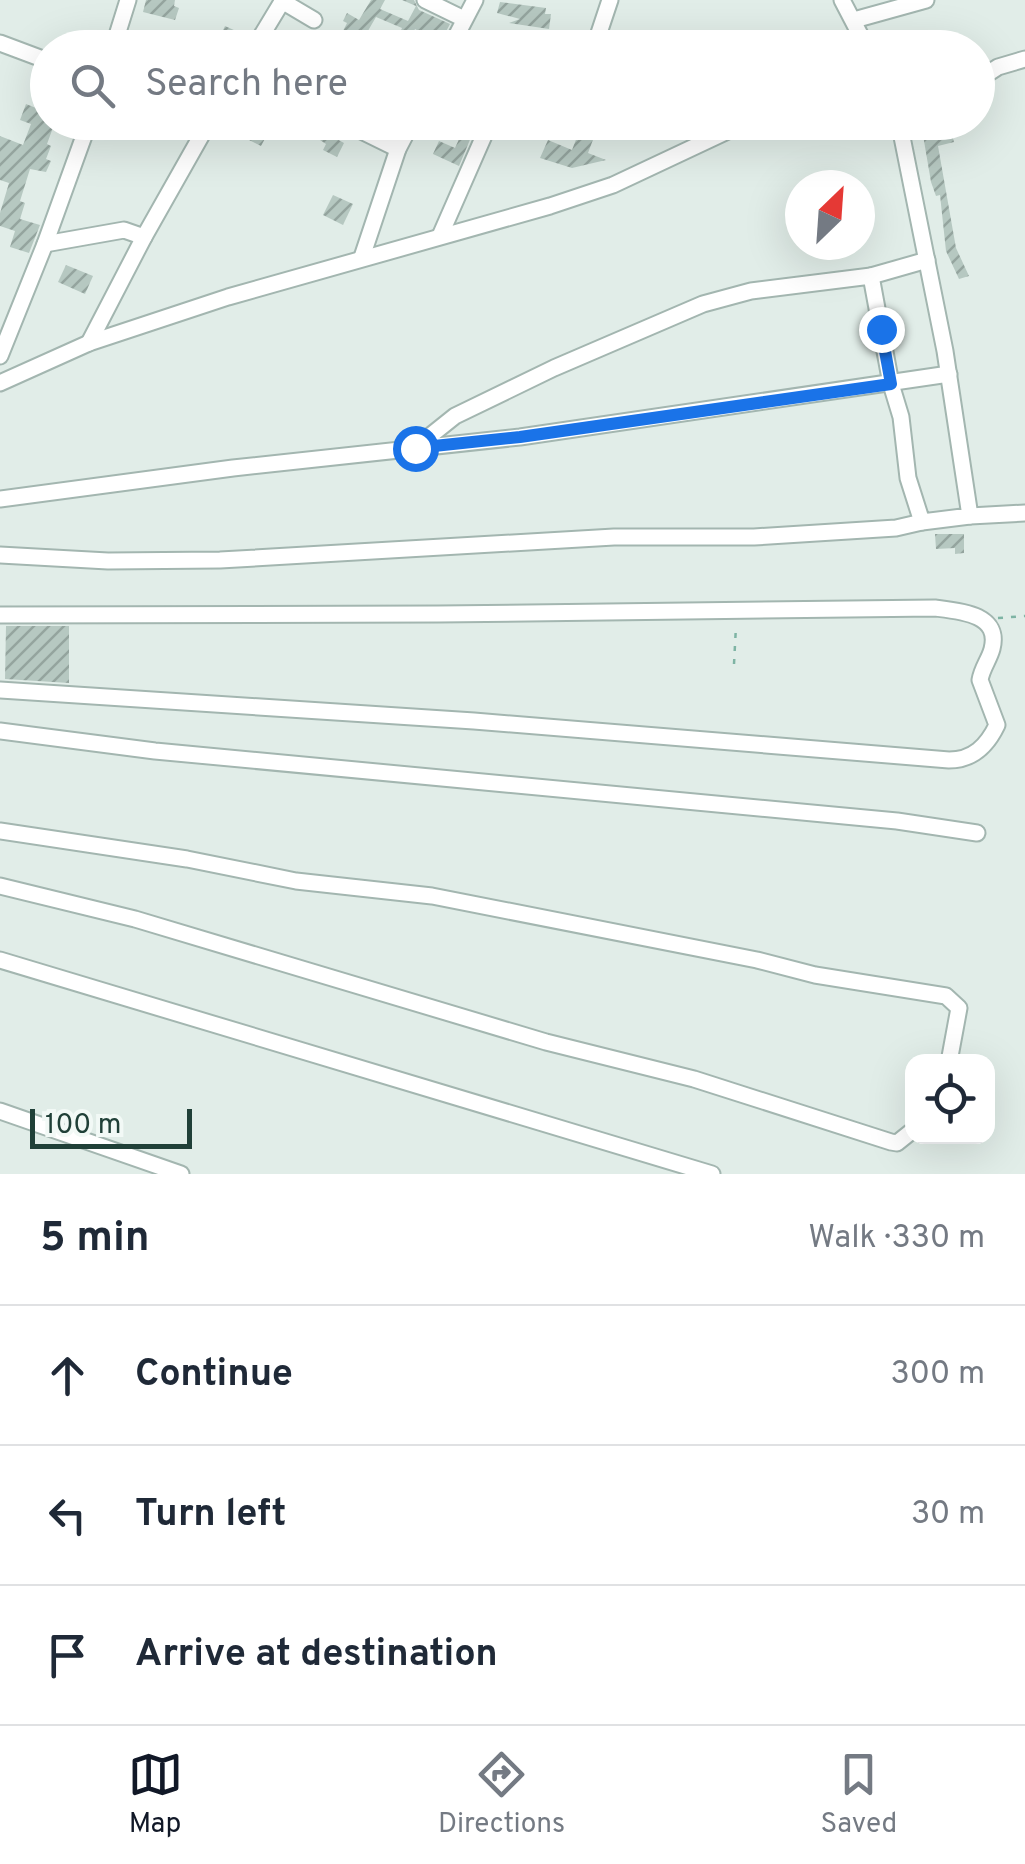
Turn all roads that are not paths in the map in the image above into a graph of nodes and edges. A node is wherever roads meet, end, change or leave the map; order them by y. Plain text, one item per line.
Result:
1 (128, 0) edge
2 (426, 0) edge
3 (476, 0) edge
4 (610, 0) edge
5 (842, 0) edge
6 (926, 0) edge
7 (282, 1) edge
8 (464, 19) junction
9 (314, 20) dead end
10 (854, 20) junction
11 (119, 30) edge
12 (265, 30) edge
13 (459, 30) edge
14 (600, 30) edge
15 (859, 30) edge
16 (0, 43) edge
17 (30, 54) edge
18 (1025, 59) edge
19 (995, 69) edge
20 (83, 140) edge
21 (198, 140) edge
22 (380, 140) edge
23 (403, 140) edge
24 (482, 140) edge
25 (692, 140) edge
26 (903, 140) edge
27 (398, 149) junction
28 (144, 236) junction
29 (440, 236) junction
30 (46, 244) junction
31 (362, 257) junction
32 (927, 260) junction
33 (871, 276) junction
34 (8, 316) edge
35 (89, 342) junction
36 (0, 356) edge
37 (949, 374) junction
38 (0, 383) edge
39 (891, 384) junction
40 (415, 448) junction
41 (0, 498) edge
42 (1025, 513) edge
43 (970, 516) junction
44 (922, 522) junction
45 (0, 555) edge
46 (0, 615) edge
47 (0, 690) edge
48 (0, 731) edge
49 (0, 830) edge
50 (977, 833) dead end
51 (0, 886) edge
52 (0, 960) edge
53 (950, 1054) edge
54 (0, 1110) edge
55 (905, 1137) edge
56 (182, 1174) edge
57 (712, 1174) edge

1 - 11 street
2 - 8 street
3 - 8 street
4 - 14 street
5 - 10 street
6 - 10 street
7 - 9 street
7 - 12 street
8 - 13 street
10 - 15 street
16 - 17 street
18 - 19 street
20 - 30 street
21 - 28 street
22 - 27 street
23 - 27 street
24 - 29 street
25 - 29 street
26 - 32 street
27 - 31 street
28 - 30 street
28 - 35 street
29 - 31 street
30 - 34 street
31 - 35 street
32 - 33 street
32 - 37 street
33 - 39 street
33 - 40 street
34 - 36 street
35 - 38 street
37 - 39 street
37 - 43 street
39 - 40 street
39 - 44 street
40 - 41 street
42 - 43 street
43 - 44 street
44 - 45 street
46 - 47 street
48 - 50 street
49 - 53 street
51 - 55 street
52 - 57 street
54 - 56 street

